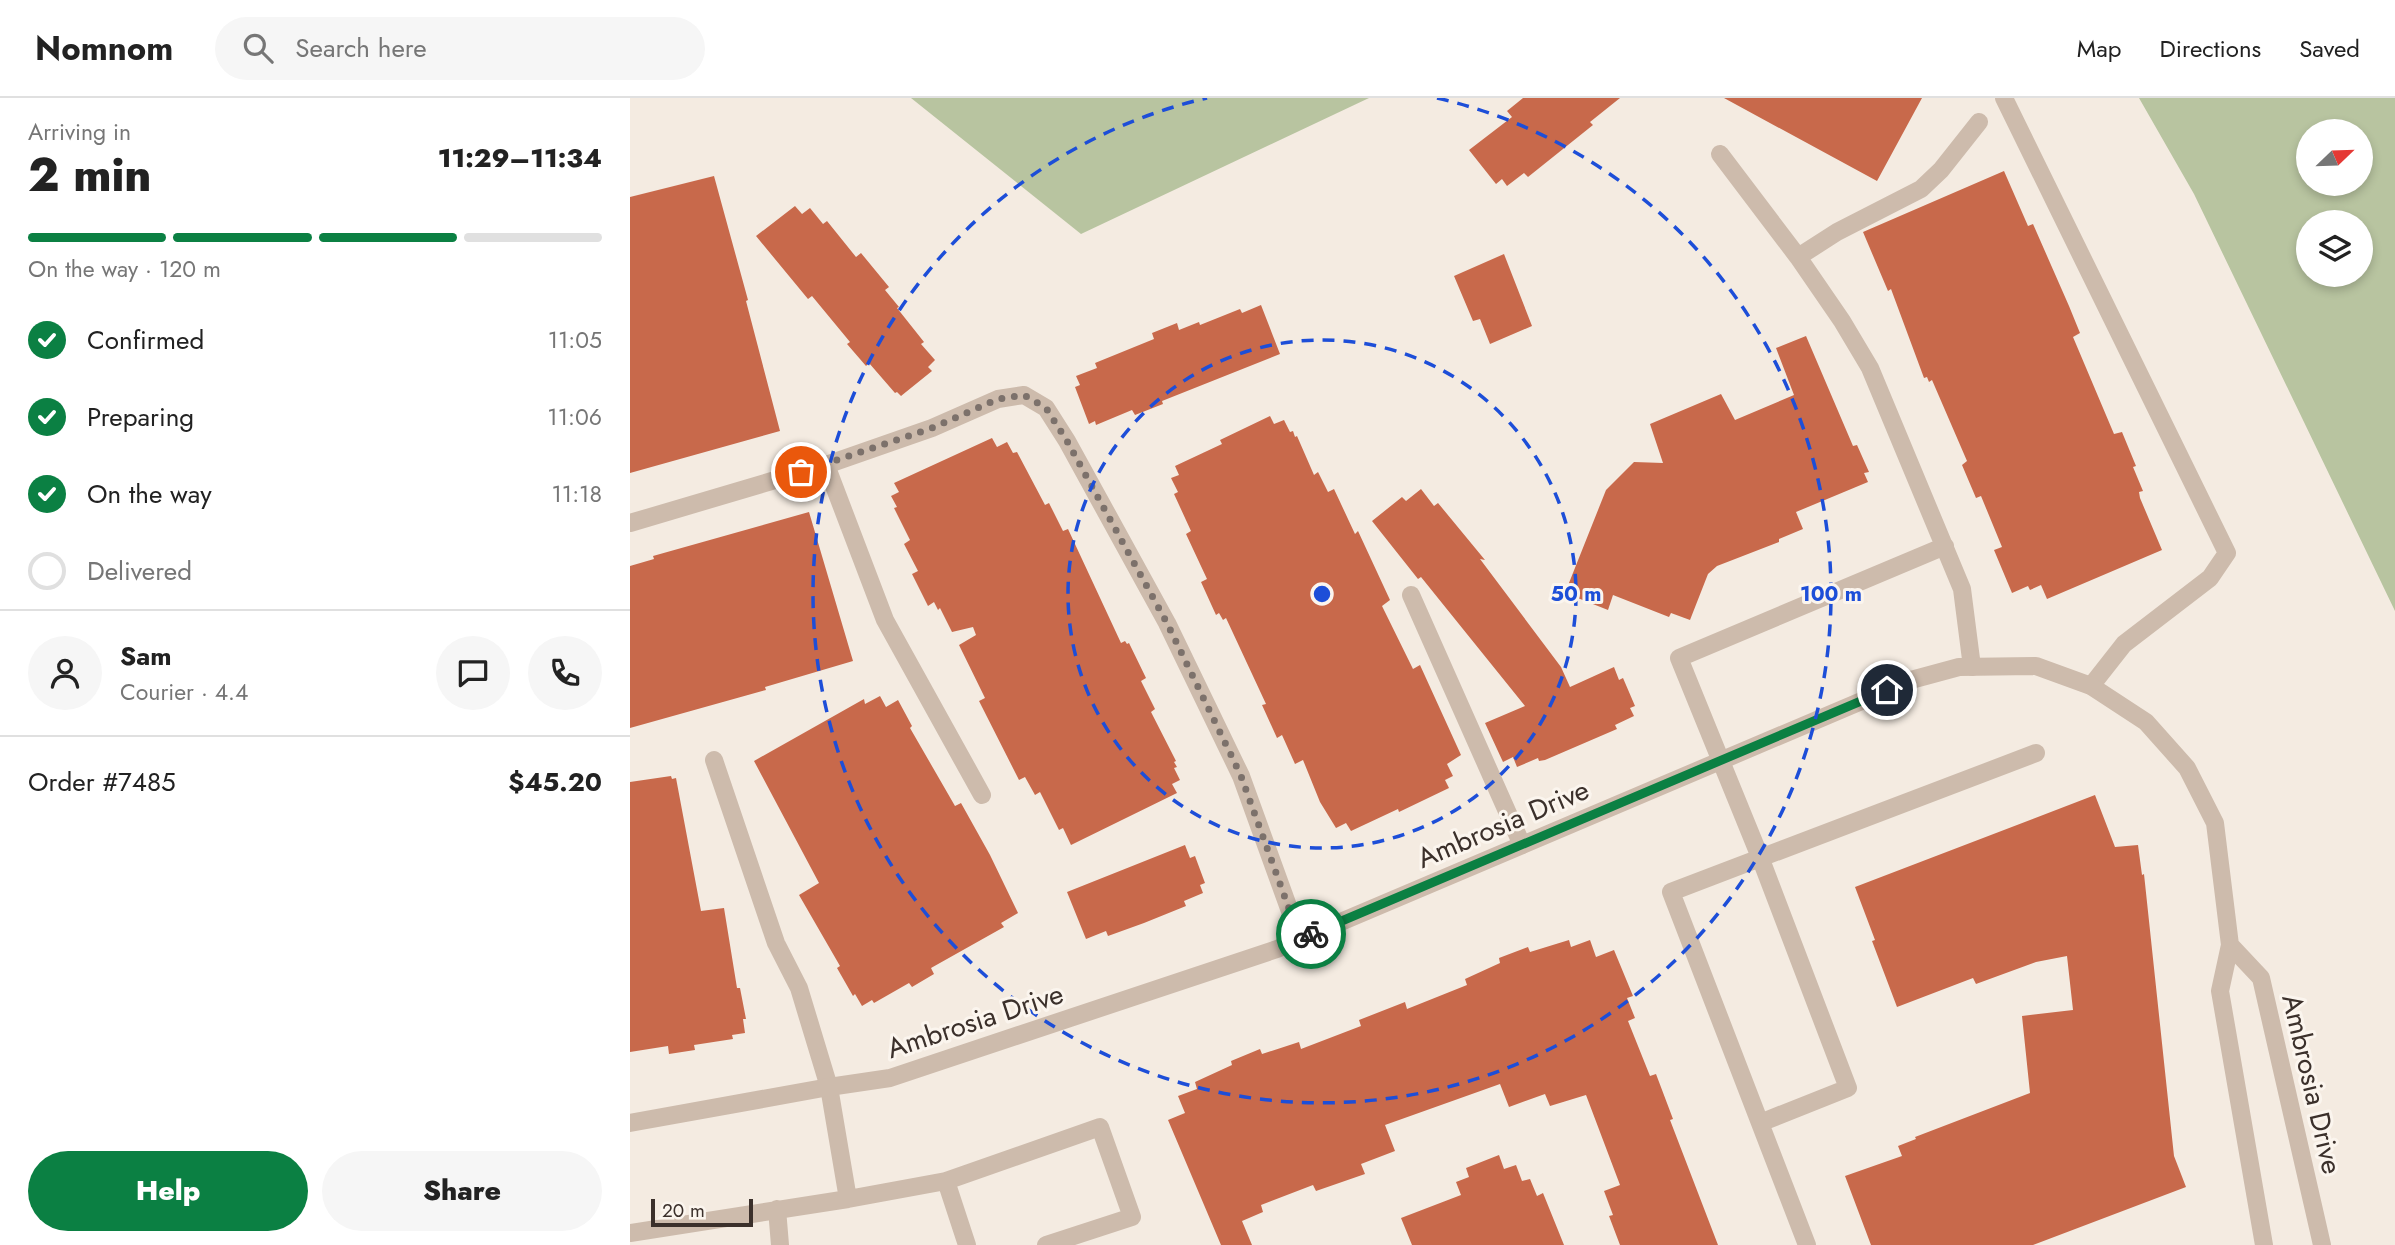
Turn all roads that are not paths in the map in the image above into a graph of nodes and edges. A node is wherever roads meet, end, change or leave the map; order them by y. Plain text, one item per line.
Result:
1 (2004, 98) edge
2 (1979, 122) dead end
3 (1720, 154) dead end
4 (1798, 257) junction
5 (826, 465) junction
6 (630, 523) edge
7 (1945, 546) junction
8 (1411, 595) dead end
9 (1972, 667) junction
10 (2091, 686) junction
11 (2036, 753) dead end
12 (714, 760) dead end
13 (1721, 760) junction
14 (982, 796) dead end
15 (1522, 845) junction
16 (1760, 857) junction
17 (1300, 939) junction
18 (2231, 945) junction
19 (829, 1087) junction
20 (630, 1123) edge
21 (1760, 1123) junction
22 (946, 1181) junction
23 (848, 1199) junction
24 (777, 1209) junction
25 (630, 1233) edge
26 (780, 1245) edge
27 (967, 1245) edge
28 (1046, 1245) edge
29 (1807, 1245) edge
30 (2264, 1245) edge
31 (2322, 1245) edge

1 - 10 street
2 - 4 street
3 - 4 street
4 - 7 street
5 - 6 street
5 - 14 street
5 - 17 street
7 - 9 street
7 - 13 street
8 - 15 street
9 - 10 street, Ambrosia Drive
9 - 13 street, Ambrosia Drive
10 - 18 street, Ambrosia Drive
11 - 16 street
12 - 19 street
13 - 15 street, Ambrosia Drive
13 - 16 street
15 - 17 street, Ambrosia Drive
16 - 21 street
16 - 21 street
17 - 19 street, Ambrosia Drive
18 - 30 street, Ambrosia Drive
18 - 31 street, Ambrosia Drive
19 - 20 street, Ambrosia Drive
19 - 23 street
21 - 29 street
22 - 23 street
22 - 27 street
22 - 28 street
23 - 24 street
24 - 25 street
24 - 26 street

